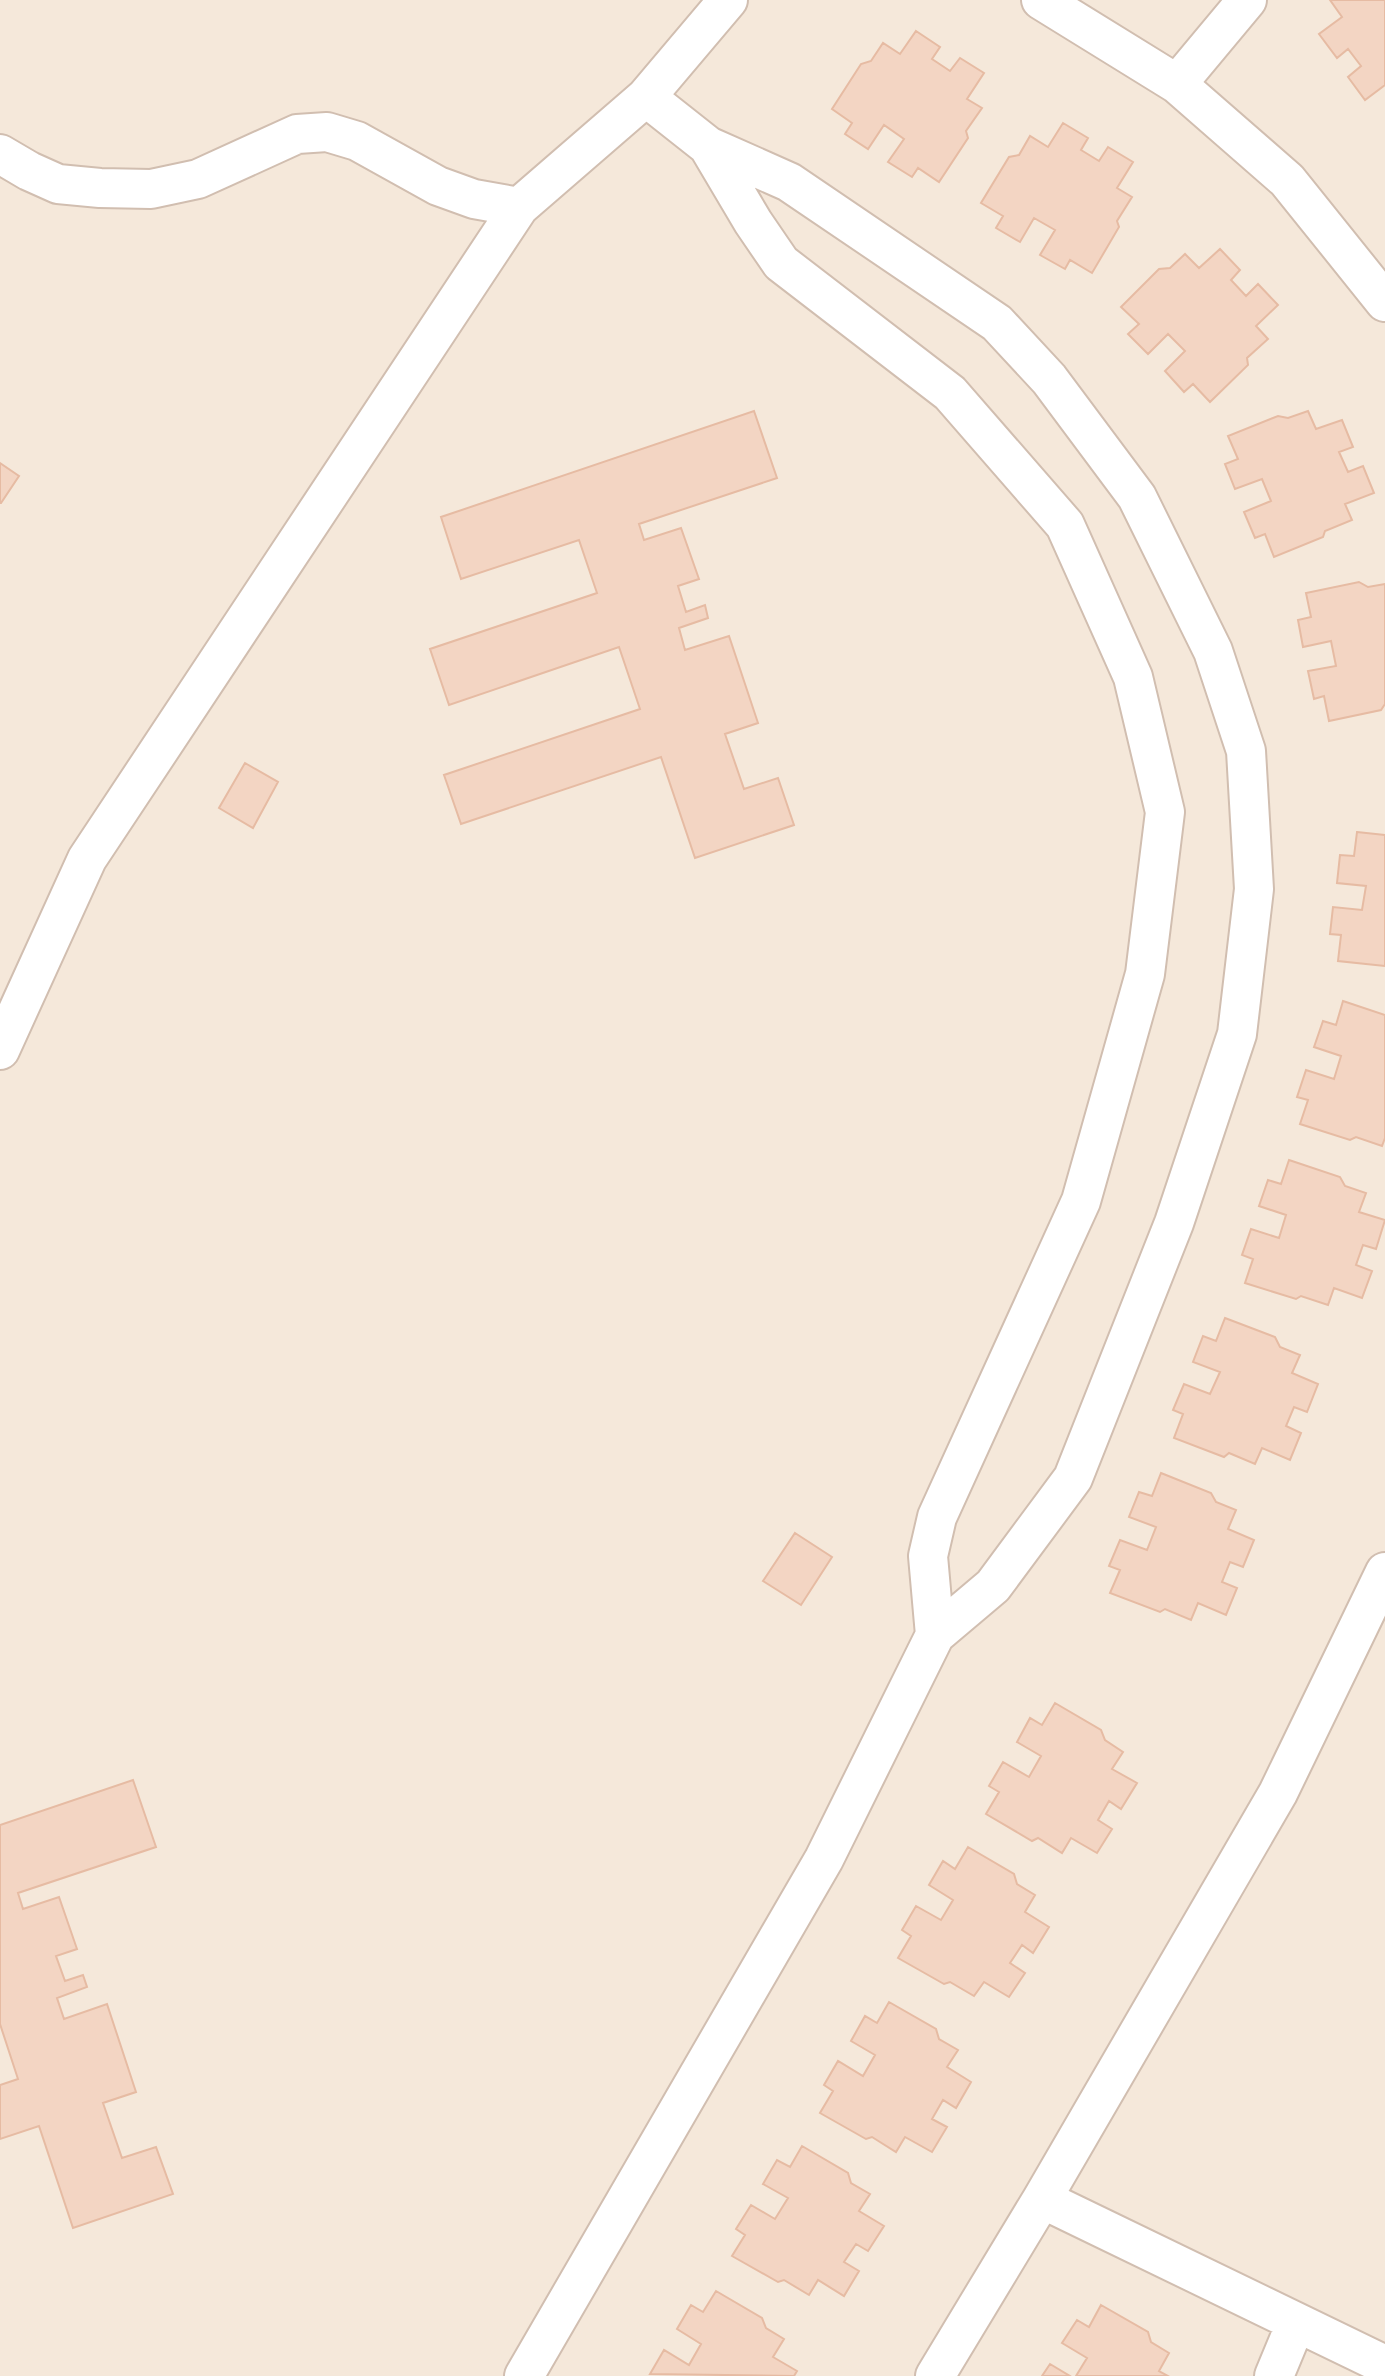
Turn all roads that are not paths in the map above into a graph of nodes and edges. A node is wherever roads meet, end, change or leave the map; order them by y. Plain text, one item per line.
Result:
1 (728, 0) edge
2 (1041, 0) edge
3 (1247, 0) edge
4 (1177, 84) junction
5 (646, 97) junction
6 (708, 146) junction
7 (0, 155) edge
8 (519, 206) junction
9 (1385, 302) edge
10 (0, 1050) edge
11 (1385, 1572) edge
12 (935, 1635) junction
13 (1042, 2199) junction
14 (1296, 2323) junction
15 (1385, 2365) edge
16 (524, 2376) edge
17 (934, 2376) edge
18 (1274, 2376) edge

1 - 5 street
2 - 4 street
3 - 4 street
4 - 9 street
5 - 6 street
5 - 8 street
6 - 12 street
6 - 12 street
7 - 8 street
8 - 10 street
11 - 13 street
12 - 16 street
13 - 14 street
13 - 17 street
14 - 15 street
14 - 18 street

